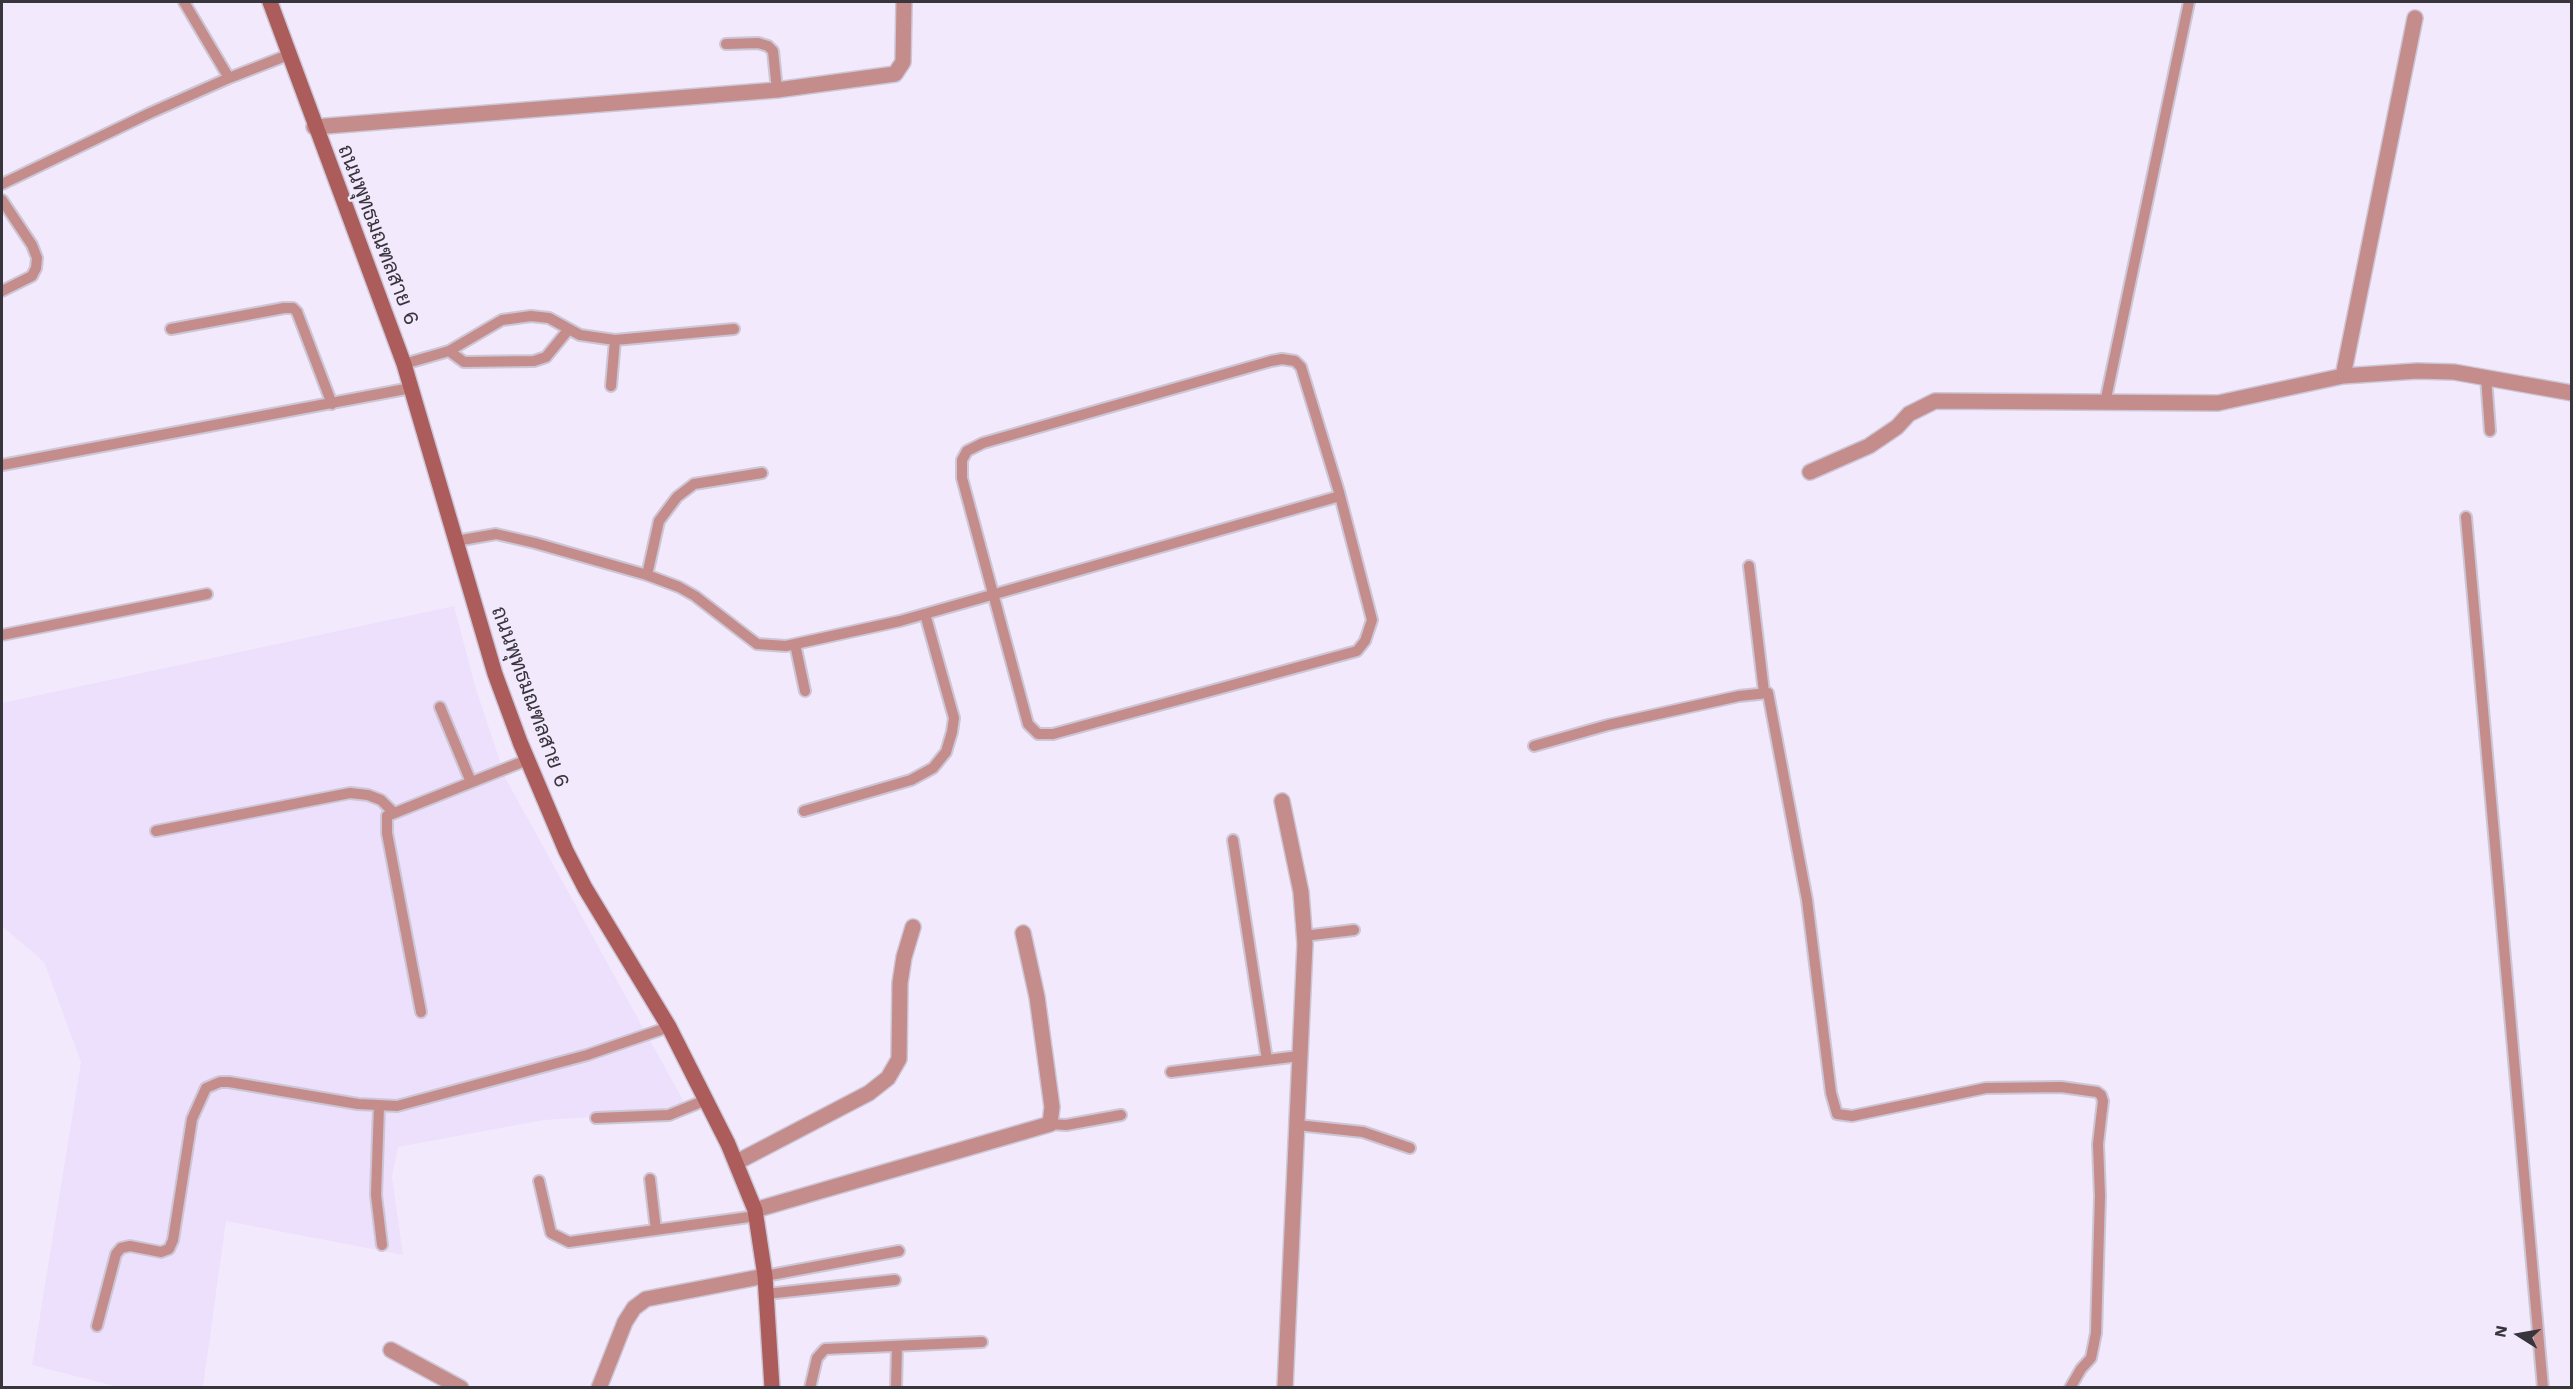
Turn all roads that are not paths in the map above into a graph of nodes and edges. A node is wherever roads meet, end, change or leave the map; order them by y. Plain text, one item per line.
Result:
1 (184, 2) edge
2 (270, 2) edge
3 (904, 2) edge
4 (2189, 2) edge
5 (2415, 18) dead end
6 (726, 44) dead end
7 (288, 55) junction
8 (229, 78) junction
9 (777, 90) junction
10 (314, 127) junction
11 (2, 184) edge
12 (2, 200) edge
13 (2, 291) edge
14 (171, 329) dead end
15 (569, 329) junction
16 (734, 330) dead end
17 (615, 340) junction
18 (449, 351) junction
19 (404, 364) junction
20 (2343, 376) junction
21 (2487, 385) junction
22 (611, 386) dead end
23 (411, 388) junction
24 (2571, 393) edge
25 (2105, 403) junction
26 (332, 404) junction
27 (2490, 431) dead end
28 (2, 465) edge
29 (1810, 472) dead end
30 (762, 473) dead end
31 (1340, 496) junction
32 (2466, 518) dead end
33 (456, 541) junction
34 (1749, 566) dead end
35 (647, 575) junction
36 (207, 594) dead end
37 (994, 594) junction
38 (925, 614) junction
39 (2, 635) edge
40 (795, 644) junction
41 (805, 691) dead end
42 (1764, 692) junction
43 (441, 707) dead end
44 (1534, 746) dead end
45 (527, 760) junction
46 (471, 782) junction
47 (1282, 801) dead end
48 (804, 811) dead end
49 (393, 812) junction
50 (156, 831) dead end
51 (1233, 840) dead end
52 (912, 927) dead end
53 (1354, 930) dead end
54 (1023, 933) dead end
55 (1304, 936) junction
56 (421, 1012) dead end
57 (669, 1027) junction
58 (1299, 1056) junction
59 (1267, 1060) junction
60 (1171, 1072) dead end
61 (707, 1102) junction
62 (379, 1106) junction
63 (1121, 1115) dead end
64 (596, 1118) dead end
65 (1050, 1124) junction
66 (1298, 1125) junction
67 (1410, 1148) dead end
68 (737, 1162) junction
69 (650, 1179) dead end
70 (539, 1181) dead end
71 (755, 1213) junction
72 (656, 1230) junction
73 (382, 1245) dead end
74 (899, 1251) dead end
75 (765, 1276) junction
76 (896, 1280) dead end
77 (766, 1294) junction
78 (97, 1326) dead end
79 (982, 1342) dead end
80 (897, 1346) junction
81 (392, 1350) dead end
82 (461, 1388) edge
83 (599, 1388) edge
84 (772, 1388) edge
85 (810, 1388) edge
86 (896, 1388) edge
87 (1285, 1388) edge
88 (2070, 1388) edge
89 (2543, 1388) edge

1 - 8 lane
2 - 7 main road, ถนนพุทธมณฑลสาย 6
3 - 9 street
4 - 25 lane
5 - 20 street
6 - 9 lane
7 - 8 lane
7 - 10 main road, ถนนพุทธมณฑลสาย 6
8 - 11 lane
9 - 10 street
10 - 19 main road, ถนนพุทธมณฑลสาย 6
12 - 13 lane
14 - 26 lane
15 - 17 lane
15 - 18 lane
15 - 18 lane
16 - 17 lane
17 - 22 lane
18 - 19 lane
19 - 23 main road, ถนนพุทธมณฑลสาย 6
20 - 21 street
20 - 25 street
21 - 24 street
21 - 27 lane
23 - 26 lane
23 - 33 main road, ถนนพุทธมณฑลสาย 6
25 - 29 street
26 - 28 lane
30 - 35 lane
31 - 37 lane
31 - 37 lane
31 - 37 lane
32 - 89 lane
33 - 35 lane
33 - 45 main road, ถนนพุทธมณฑลสาย 6
34 - 42 lane
35 - 40 lane
36 - 39 lane
37 - 38 lane
38 - 40 lane
38 - 48 lane
40 - 41 lane
42 - 44 lane
42 - 88 lane
43 - 46 lane
45 - 46 lane
45 - 57 main road, ถนนพุทธมณฑลสาย 6
46 - 49 lane
47 - 55 street
49 - 50 lane
49 - 56 lane
51 - 59 lane
52 - 68 street
53 - 55 lane
54 - 65 street
55 - 58 street
57 - 61 main road, ถนนพุทธมณฑลสาย 6
57 - 62 lane
58 - 59 lane
58 - 66 street
59 - 60 lane
61 - 64 lane
61 - 68 main road, ถนนพุทธมณฑลสาย 6
62 - 73 lane
62 - 78 lane
63 - 65 lane
65 - 71 street
66 - 67 lane
66 - 87 street
68 - 71 main road, ถนนพุทธมณฑลสาย 6
69 - 72 lane
70 - 72 lane
71 - 72 lane
71 - 75 main road, ถนนพุทธมณฑลสาย 6
74 - 75 lane
75 - 77 main road, ถนนพุทธมณฑลสาย 6
75 - 83 street
76 - 77 lane
77 - 84 main road, ถนนพุทธมณฑลสาย 6
79 - 80 lane
80 - 85 lane
80 - 86 lane
81 - 82 street

